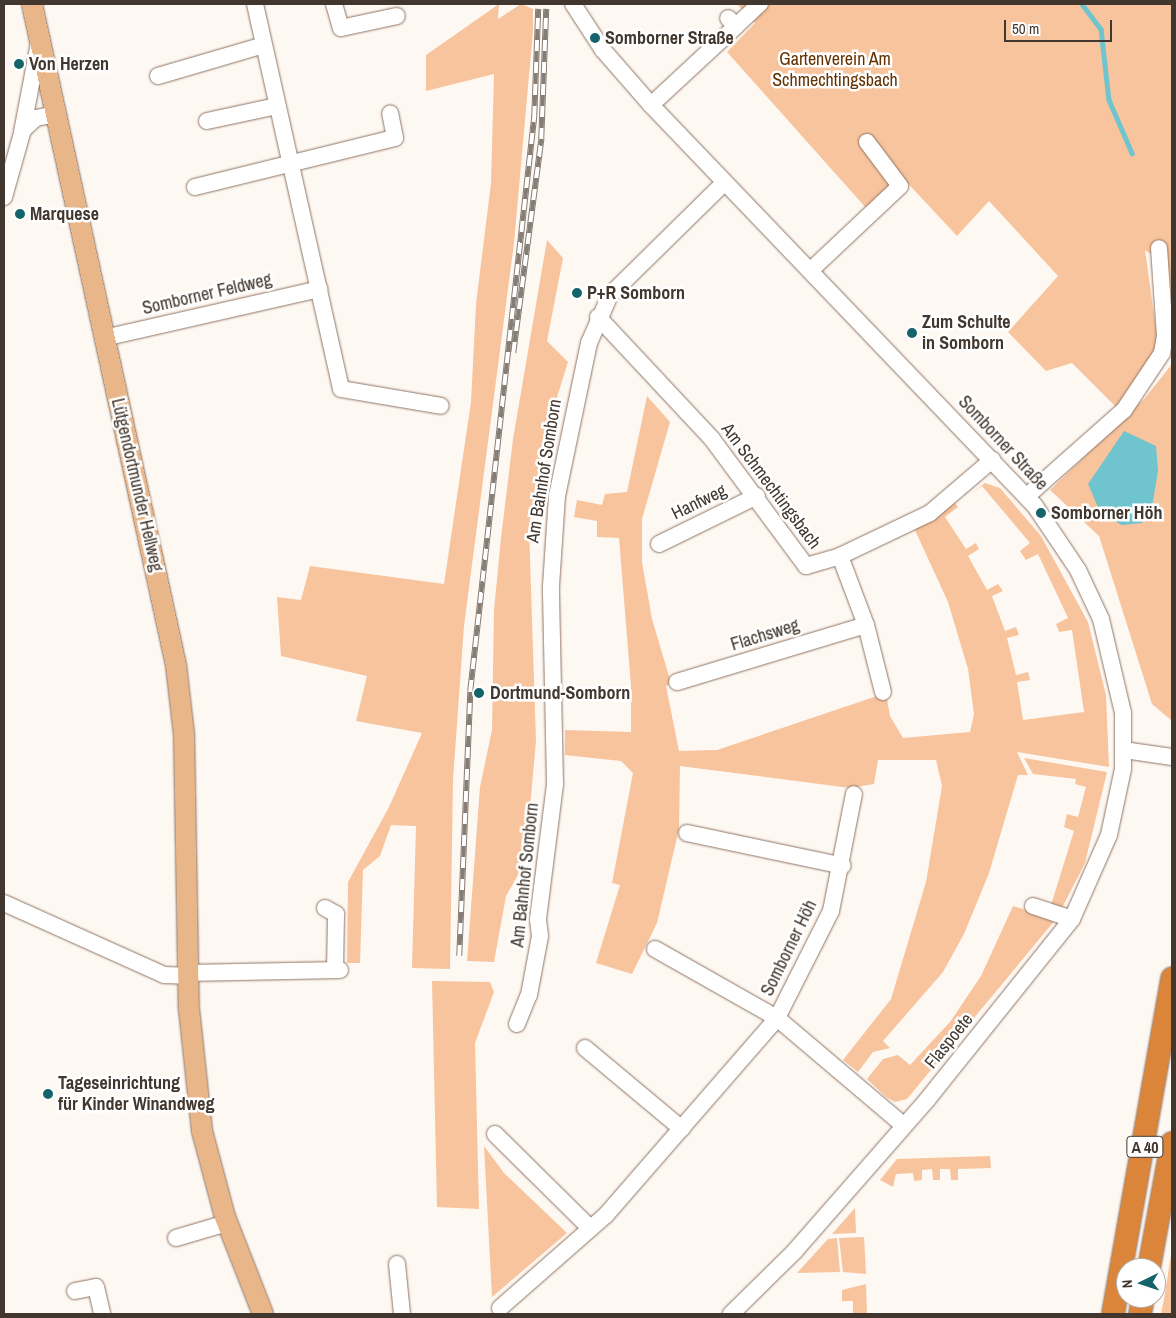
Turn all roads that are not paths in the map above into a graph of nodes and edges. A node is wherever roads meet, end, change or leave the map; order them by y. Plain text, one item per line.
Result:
1 (32, 4) edge
2 (255, 4) edge
3 (334, 4) edge
4 (573, 4) edge
5 (760, 4) edge
6 (397, 16) dead end
7 (40, 40) junction
8 (264, 45) junction
9 (158, 76) dead end
10 (651, 105) junction
11 (277, 106) junction
12 (390, 113) dead end
13 (56, 114) junction
14 (208, 121) dead end
15 (21, 136) junction
16 (866, 142) dead end
17 (291, 165) junction
18 (724, 183) junction
19 (195, 187) dead end
20 (4, 197) edge
21 (1159, 248) dead end
22 (811, 270) junction
23 (319, 289) junction
24 (598, 317) junction
25 (104, 338) junction
26 (441, 406) dead end
27 (992, 460) junction
28 (757, 496) junction
29 (1027, 496) junction
30 (659, 544) dead end
31 (840, 556) junction
32 (866, 625) junction
33 (676, 682) dead end
34 (883, 692) dead end
35 (1124, 750) junction
36 (1172, 757) edge
37 (854, 794) dead end
38 (687, 833) dead end
39 (843, 866) junction
40 (4, 903) edge
41 (1033, 906) dead end
42 (325, 908) dead end
43 (1072, 919) junction
44 (656, 949) dead end
45 (187, 974) junction
46 (1172, 978) edge
47 (778, 1018) junction
48 (517, 1024) dead end
49 (586, 1048) dead end
50 (903, 1125) junction
51 (682, 1129) junction
52 (495, 1134) dead end
53 (1172, 1143) edge
54 (227, 1223) junction
55 (590, 1228) junction
56 (176, 1238) dead end
57 (1151, 1258) edge
58 (397, 1264) dead end
59 (75, 1291) dead end
60 (500, 1308) dead end
61 (102, 1314) edge
62 (263, 1314) edge
63 (402, 1314) edge
64 (731, 1314) edge
65 (1113, 1314) edge

1 - 7 main road, Lütgendortmunder Hellweg
2 - 8 street
3 - 6 street
4 - 10 street, Somborner Straße
5 - 10 street
7 - 13 main road, Lütgendortmunder Hellweg
7 - 15 street
8 - 9 street
8 - 11 street
10 - 18 street, Somborner Straße
11 - 14 street
11 - 17 street
12 - 17 street
13 - 15 street
13 - 25 main road, Lütgendortmunder Hellweg
15 - 20 street
16 - 22 street
17 - 19 street
17 - 23 street
18 - 22 street, Somborner Straße
18 - 24 street, Am Bahnhof Somborn
21 - 29 street
22 - 27 street, Somborner Straße
23 - 25 street, Somborner Feldweg
23 - 26 street
24 - 28 street, Am Schmechtingsbach
24 - 48 street, Am Bahnhof Somborn
25 - 45 main road, Lütgendortmunder Hellweg
27 - 29 street, Somborner Straße
27 - 31 street, Am Schmechtingsbach
28 - 30 street, Hanfweg
28 - 31 street, Am Schmechtingsbach
29 - 35 street, Somborner Straße
31 - 32 street
32 - 33 street, Flachsweg
32 - 34 street
35 - 36 street
35 - 43 street, Flaspoete
37 - 39 street, Somborner Höh
38 - 39 street
39 - 47 street, Somborner Höh
40 - 45 street
41 - 43 street
42 - 45 street
43 - 50 street, Flaspoete
44 - 47 street, Somborner Höh
45 - 54 main road, Lütgendortmunder Hellweg
46 - 65 highway, A 40
47 - 50 street, Somborner Höh
47 - 51 street, Somborner Höh
49 - 51 street
50 - 64 street, Flaspoete
51 - 55 street, Somborner Höh
52 - 55 street
53 - 57 highway, A 40
54 - 56 street
54 - 62 main road, Lütgendortmunder Hellweg
55 - 60 street, Somborner Höh
58 - 63 street
59 - 61 street

